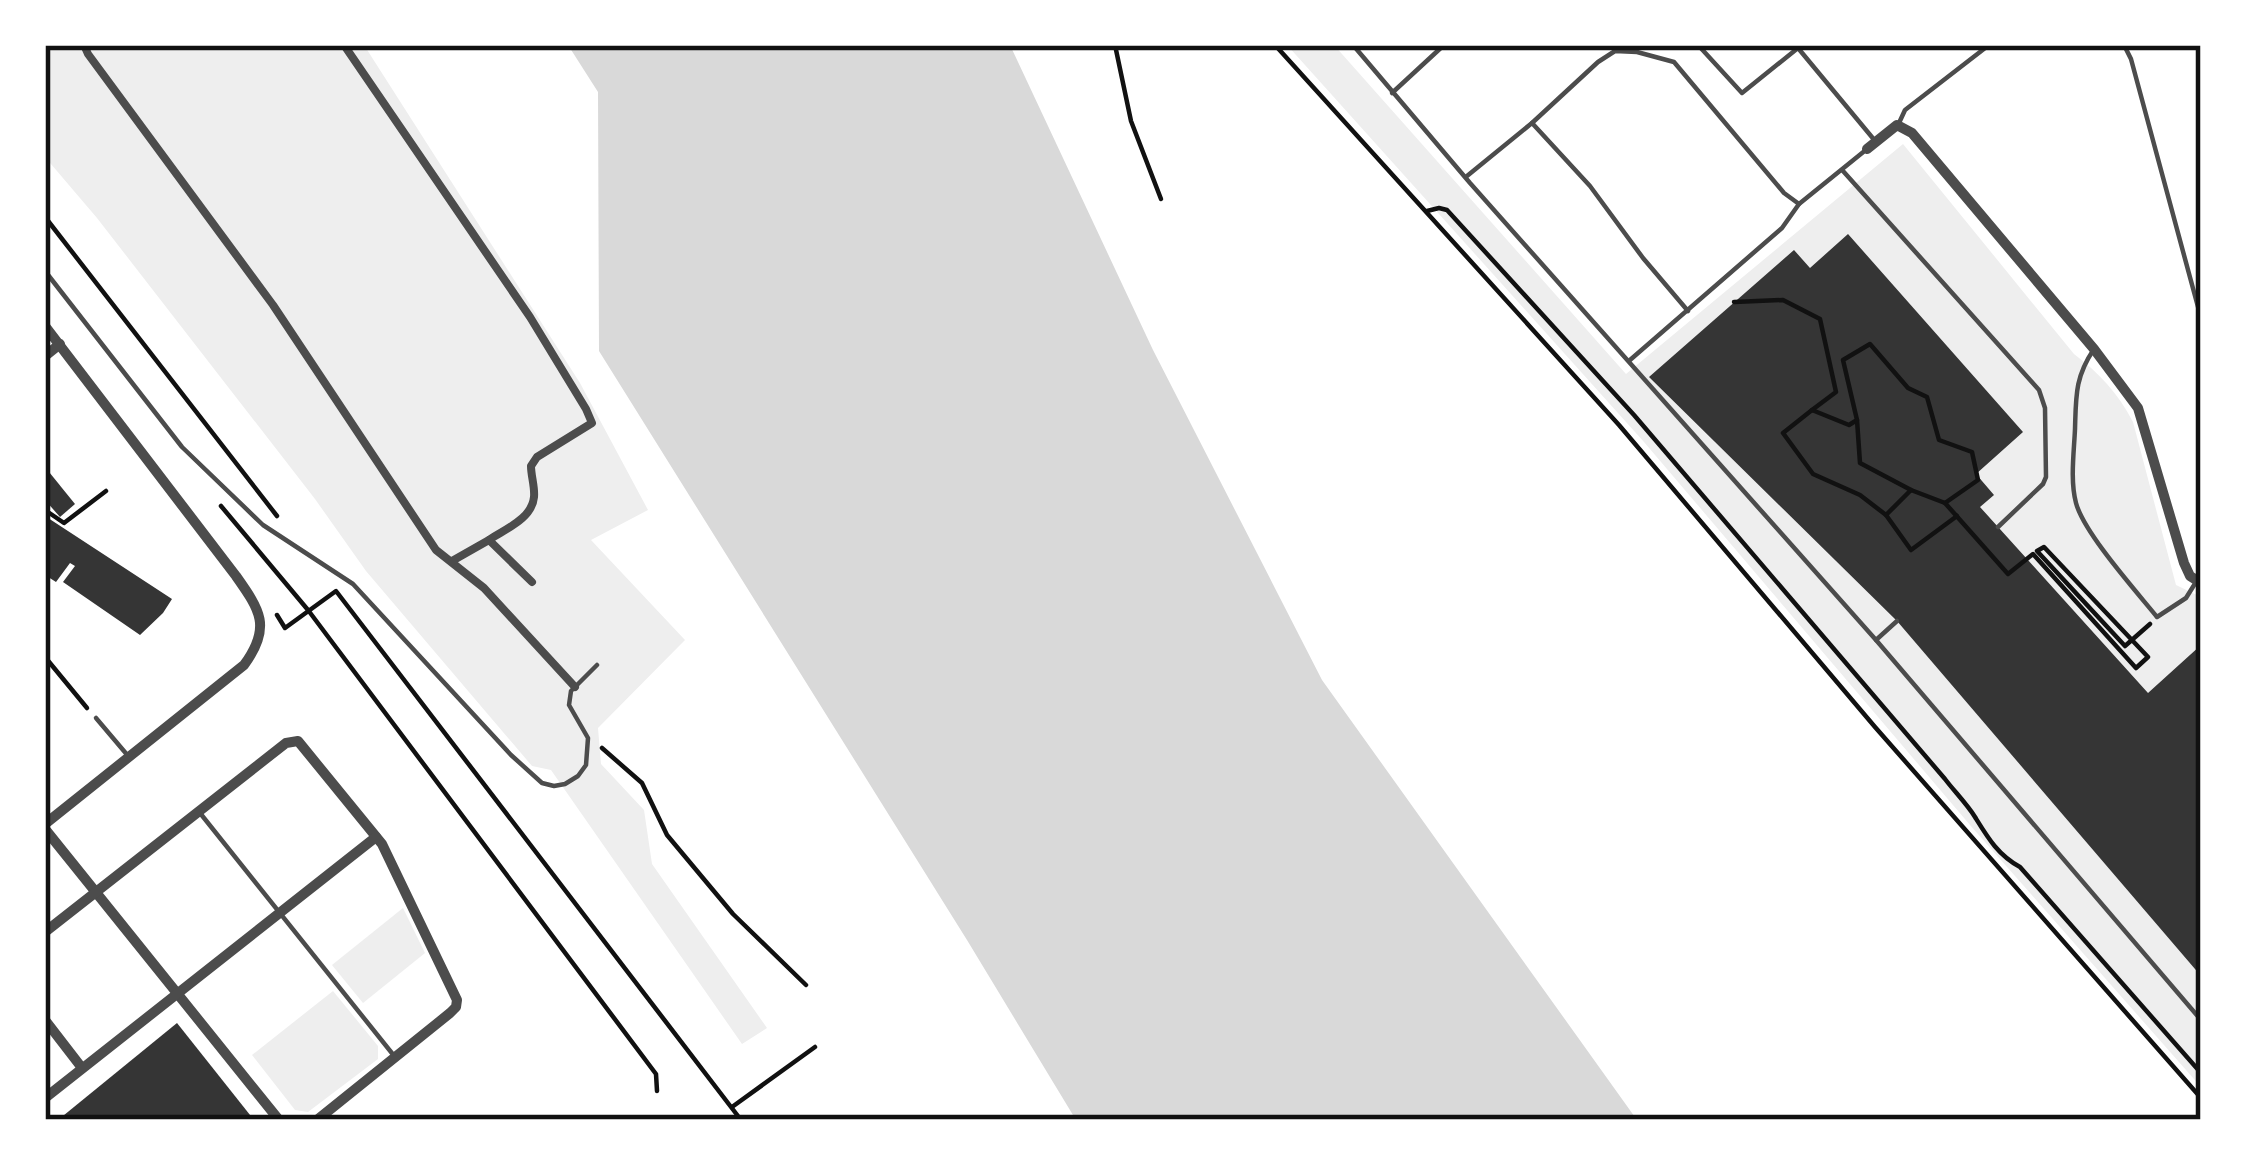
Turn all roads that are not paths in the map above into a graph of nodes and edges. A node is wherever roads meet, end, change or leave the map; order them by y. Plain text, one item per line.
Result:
1 (84, 45) edge
2 (344, 45) edge
3 (1353, 45) edge
4 (1444, 45) edge
5 (1698, 45) edge
6 (1989, 45) edge
7 (2124, 45) edge
8 (1614, 48) edge
9 (1392, 93) junction
10 (1532, 123) junction
11 (1898, 125) junction
12 (1872, 145) junction
13 (1843, 171) junction
14 (1465, 178) junction
15 (1799, 204) junction
16 (45, 271) edge
17 (1688, 311) junction
18 (2201, 318) edge
19 (45, 326) edge
20 (60, 344) junction
21 (2094, 349) junction
22 (45, 356) edge
23 (1628, 362) junction
24 (1999, 526) dead end
25 (489, 540) junction
26 (452, 561) junction
27 (532, 582) dead end
28 (2199, 583) edge
29 (1898, 621) dead end
30 (1876, 640) junction
31 (597, 665) dead end
32 (575, 686) junction
33 (96, 718) road end
34 (129, 757) junction
35 (199, 811) junction
36 (45, 826) edge
37 (376, 837) junction
38 (96, 891) junction
39 (280, 912) junction
40 (45, 932) edge
41 (176, 993) junction
42 (45, 1020) edge
43 (2201, 1020) edge
44 (395, 1057) junction
45 (82, 1068) junction
46 (45, 1098) edge
47 (279, 1120) edge
48 (316, 1120) edge

1 - 26 street
2 - 25 street
3 - 9 lane
4 - 9 lane
5 - 12 lane
6 - 11 lane
7 - 18 lane
8 - 10 lane
8 - 15 lane
9 - 14 lane
10 - 14 lane
10 - 17 lane
11 - 12 street
11 - 21 street
12 - 13 lane
13 - 15 lane
13 - 24 lane
14 - 23 lane
15 - 17 lane
16 - 32 lane
17 - 23 lane
19 - 20 street
20 - 22 street
20 - 34 street
21 - 28 street
21 - 28 lane
23 - 30 lane
25 - 26 street
25 - 27 street
26 - 32 street
29 - 30 lane
30 - 43 lane
31 - 32 lane
33 - 34 lane
34 - 36 street
35 - 37 street
35 - 38 street
35 - 39 lane
36 - 38 street
37 - 39 street
37 - 44 street
38 - 40 street
38 - 41 street
39 - 41 street
39 - 44 lane
41 - 45 street
41 - 47 street
42 - 45 street
44 - 48 street
45 - 46 street

